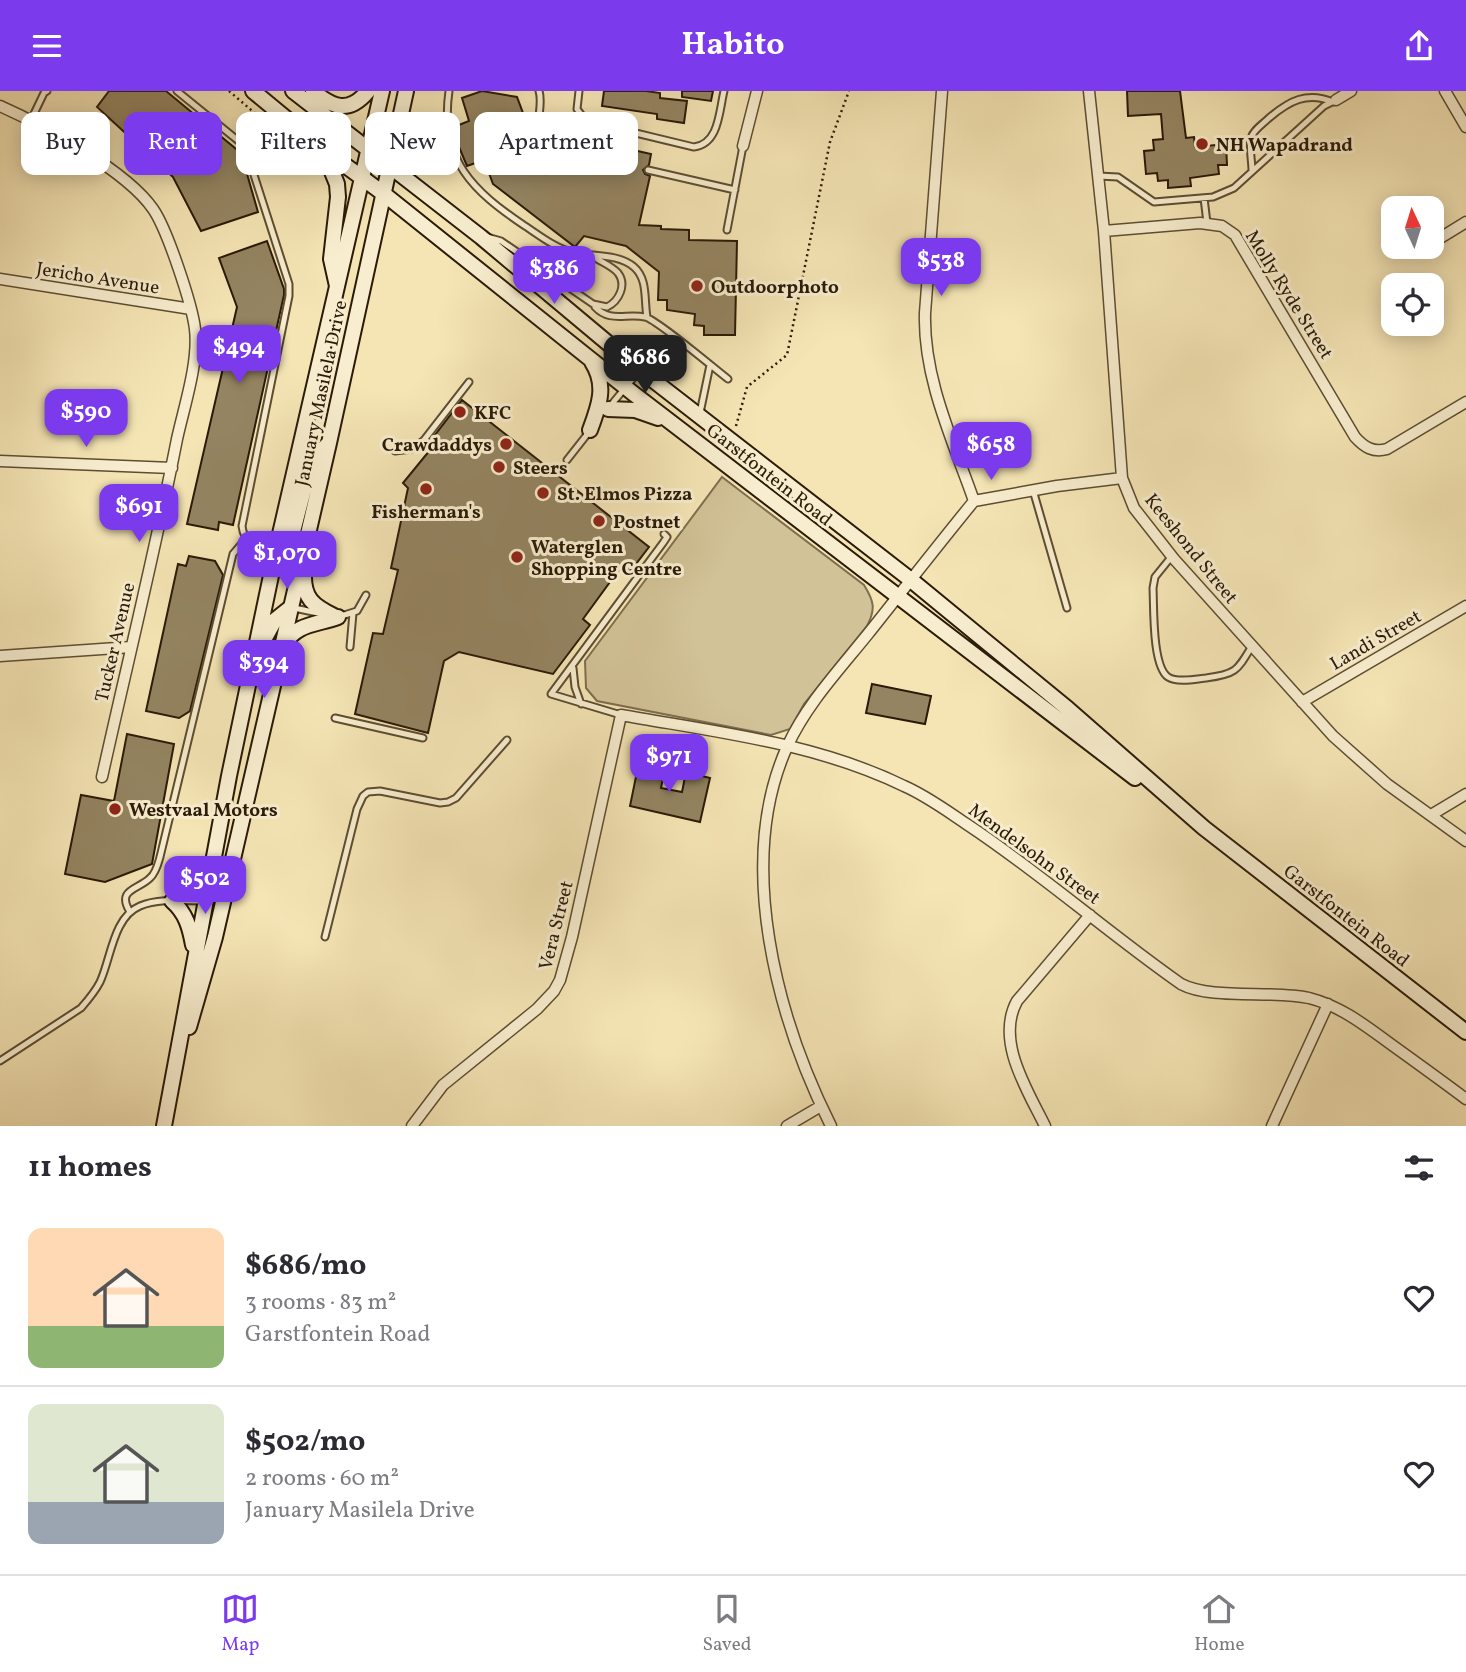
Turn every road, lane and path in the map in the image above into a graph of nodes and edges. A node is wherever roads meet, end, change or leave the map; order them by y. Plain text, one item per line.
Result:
1 (177, 91) edge
2 (229, 91) edge
3 (253, 91) edge
4 (293, 91) edge
5 (313, 91) edge
6 (368, 91) edge
7 (382, 91) edge
8 (405, 91) edge
9 (449, 91) edge
10 (539, 91) edge
11 (579, 91) edge
12 (724, 91) edge
13 (757, 91) edge
14 (849, 91) edge
15 (942, 91) edge
16 (1089, 91) edge
17 (1351, 91) edge
18 (1445, 91) edge
19 (44, 92) edge
20 (1334, 101) junction
21 (0, 106) edge
22 (34, 112) edge
23 (254, 112) edge
24 (278, 112) edge
25 (378, 112) edge
26 (401, 112) edge
27 (539, 112) edge
28 (21, 116) edge
29 (1466, 127) edge
30 (365, 145) edge
31 (743, 146) joint
32 (351, 170) edge
33 (365, 170) edge
34 (648, 170) dead end
35 (110, 171) edge
36 (1252, 171) junction
37 (333, 175) edge
38 (388, 175) edge
39 (403, 175) edge
40 (1098, 176) junction
41 (363, 179) junction
42 (735, 190) junction
43 (384, 194) junction
44 (1204, 198) junction
45 (1466, 222) edge
46 (1207, 223) junction
47 (727, 230) dead end
48 (1104, 231) junction
49 (1444, 236) edge
50 (481, 237) junction
51 (591, 255) junction
52 (0, 279) edge
53 (337, 287) junction
54 (593, 304) junction
55 (191, 309) junction
56 (647, 317) junction
57 (588, 355) junction
58 (710, 365) junction
59 (640, 370) junction
60 (728, 379) dead end
61 (469, 381) dead end
62 (625, 387) junction
63 (1466, 402) edge
64 (608, 409) junction
65 (699, 416) junction
66 (673, 423) junction
67 (590, 430) junction
68 (733, 440) junction
69 (330, 443) junction
70 (396, 451) dead end
71 (567, 460) dead end
72 (0, 461) edge
73 (172, 468) junction
74 (1122, 478) junction
75 (1033, 490) junction
76 (974, 501) junction
77 (308, 533) junction
78 (664, 534) dead end
79 (246, 540) junction
80 (276, 553) junction
81 (1172, 556) junction
82 (911, 580) junction
83 (366, 595) dead end
84 (898, 597) junction
85 (1466, 606) edge
86 (290, 608) junction
87 (1067, 608) dead end
88 (354, 613) junction
89 (336, 617) junction
90 (1252, 646) junction
91 (131, 647) junction
92 (350, 647) dead end
93 (279, 653) junction
94 (0, 656) edge
95 (256, 657) junction
96 (573, 664) junction
97 (1302, 702) junction
98 (581, 704) junction
99 (621, 715) junction
100 (335, 718) dead end
101 (423, 738) dead end
102 (507, 740) dead end
103 (788, 745) junction
104 (102, 777) dead end
105 (1466, 794) edge
106 (1431, 815) junction
107 (1204, 828) junction
108 (1466, 841) edge
109 (229, 872) junction
110 (172, 901) junction
111 (205, 901) junction
112 (130, 912) junction
113 (1090, 915) junction
114 (215, 937) junction
115 (325, 937) dead end
116 (195, 954) junction
117 (1328, 1004) junction
118 (1466, 1032) edge
119 (0, 1061) edge
120 (176, 1068) junction
121 (1466, 1099) edge
122 (821, 1106) junction
123 (164, 1126) edge
124 (412, 1126) edge
125 (787, 1126) edge
126 (831, 1126) edge
127 (1045, 1126) edge
128 (1272, 1126) edge

1 - 79 lane
2 - 23 path
3 - 24 main road, Garstfontein Road
4 - 30 main road, Garstfontein Road
5 - 6 main road
7 - 25 main road, January Masilela Drive
8 - 26 main road, January Masilela Drive
9 - 51 lane
10 - 27 lane
11 - 12 lane
13 - 31 street
14 - 68 path
15 - 76 street
16 - 40 street, Keeshond Street
17 - 20 street
18 - 29 street
19 - 22 lane
20 - 36 lane
20 - 36 lane
21 - 28 street, Tucker Avenue
31 - 42 lane
32 - 41 main road, Garstfontein Road
33 - 41 main road, January Masilela Drive
34 - 42 lane
35 - 55 street, Tucker Avenue
36 - 44 lane
37 - 53 main road
38 - 43 main road, January Masilela Drive
39 - 50 main road, Garstfontein Road
40 - 44 lane
40 - 48 street, Keeshond Street
41 - 43 main road, Garstfontein Road
41 - 53 main road, January Masilela Drive
42 - 47 lane
43 - 57 main road, Garstfontein Road
43 - 69 main road, January Masilela Drive
44 - 46 lane
45 - 49 street
46 - 48 street
46 - 63 street, Molly Ryde Street
48 - 74 street, Keeshond Street
50 - 54 lane
50 - 59 main road, Garstfontein Road
51 - 54 lane
51 - 56 lane
52 - 55 street, Jericho Avenue
53 - 80 main road, January Masilela Drive
54 - 56 lane
55 - 73 street, Tucker Avenue
56 - 58 lane
57 - 62 main road, Garstfontein Road
57 - 67 main road
58 - 60 lane
58 - 65 lane
59 - 62 lane
59 - 65 main road, Garstfontein Road
61 - 70 lane
62 - 64 lane
62 - 66 main road, Garstfontein Road
64 - 66 main road
64 - 67 lane
65 - 68 main road, Garstfontein Road
66 - 84 main road, Garstfontein Road
67 - 71 lane
68 - 82 main road, Garstfontein Road
69 - 77 main road, January Masilela Drive
69 - 80 main road
72 - 73 street
73 - 91 street, Tucker Avenue
74 - 75 street
74 - 81 street, Keeshond Street
75 - 76 street
75 - 87 lane
76 - 82 street
77 - 86 main road, January Masilela Drive
77 - 89 main road
78 - 96 lane
79 - 80 lane
79 - 112 lane
80 - 95 main road, January Masilela Drive
81 - 90 street, Keeshond Street
81 - 90 lane
82 - 84 street
82 - 107 main road, Garstfontein Road
83 - 88 lane
84 - 103 street
84 - 107 main road, Garstfontein Road
85 - 97 street, Landi Street
86 - 89 lane
86 - 93 main road, January Masilela Drive
86 - 95 main road
88 - 89 lane
88 - 92 lane
89 - 93 main road
90 - 97 street, Keeshond Street
91 - 94 street
91 - 104 street, Tucker Avenue
93 - 109 main road, January Masilela Drive
95 - 111 main road, January Masilela Drive
96 - 98 lane
96 - 98 lane, Mendelsohn Street
97 - 106 street, Keeshond Street
98 - 99 lane, Mendelsohn Street
99 - 103 street, Mendelsohn Street
99 - 124 street, Vera Street
100 - 101 lane
102 - 115 lane
103 - 113 street, Mendelsohn Street
103 - 122 street
105 - 106 street
106 - 108 street, Keeshond Street
107 - 118 main road, Garstfontein Road
109 - 111 main road
109 - 114 main road, January Masilela Drive
110 - 111 lane
110 - 112 lane
110 - 116 main road
111 - 114 main road
111 - 116 main road, January Masilela Drive
112 - 119 lane
113 - 117 street, Mendelsohn Street
113 - 127 street
114 - 120 main road, January Masilela Drive
116 - 120 main road, January Masilela Drive
117 - 121 street, Mendelsohn Street
117 - 128 street
120 - 123 main road, January Masilela Drive
122 - 125 street
122 - 126 street

